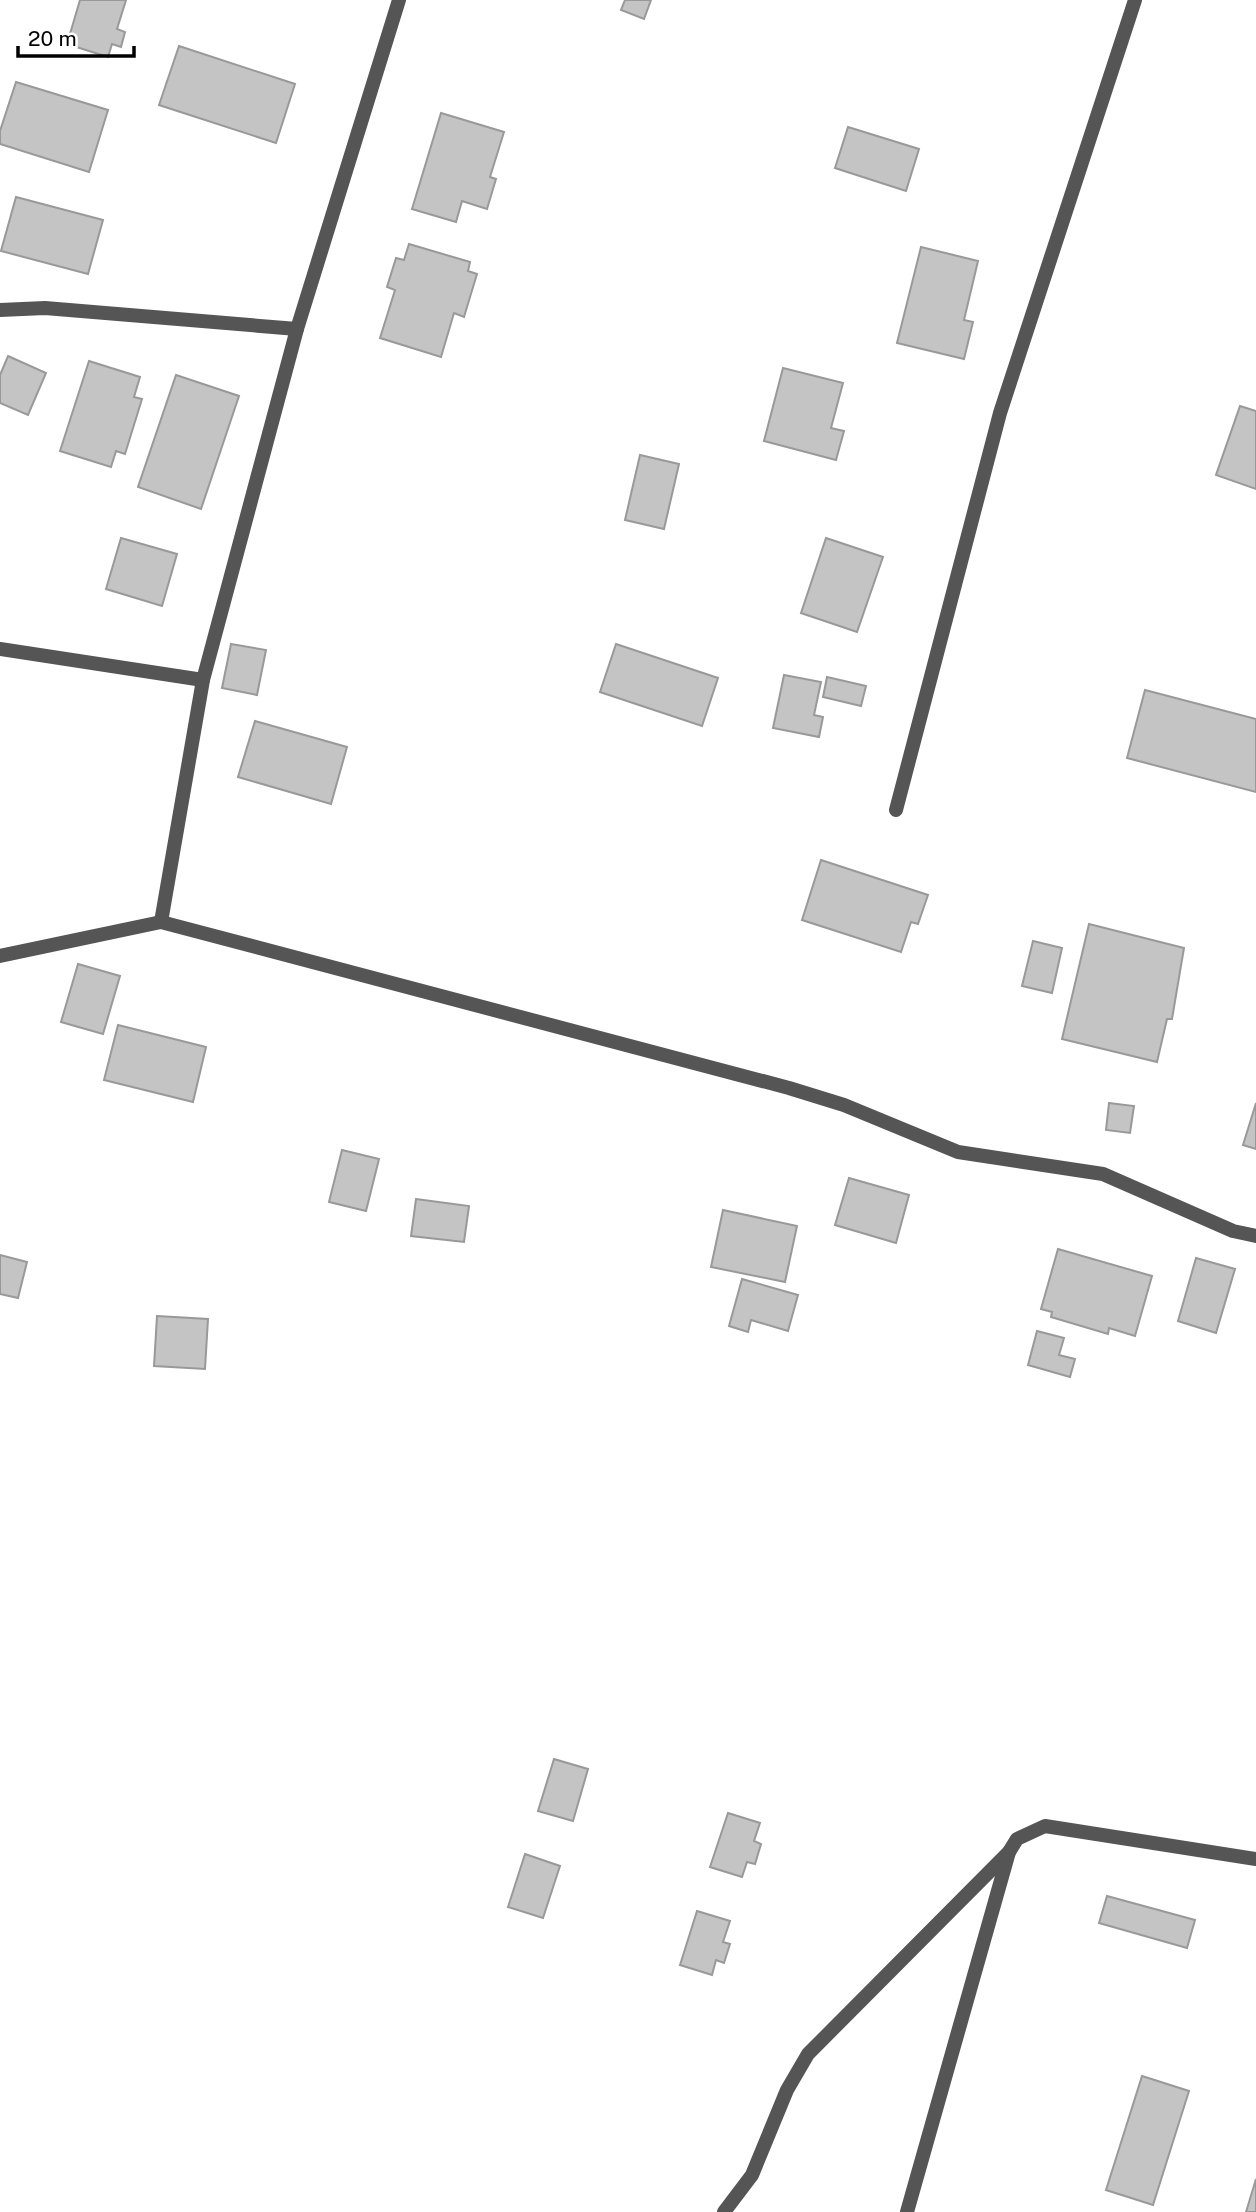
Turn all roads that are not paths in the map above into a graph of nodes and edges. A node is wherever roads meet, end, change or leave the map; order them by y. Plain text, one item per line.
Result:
1 (399, 0) edge
2 (1135, 0) edge
3 (0, 310) edge
4 (297, 329) junction
5 (0, 649) edge
6 (203, 680) junction
7 (896, 810) dead end
8 (160, 922) junction
9 (0, 956) edge
10 (1256, 1236) edge
11 (1009, 1852) junction
12 (1256, 1859) edge
13 (724, 2212) edge
14 (907, 2212) edge

1 - 4 street
2 - 7 street
3 - 4 street
4 - 6 street
5 - 6 street
6 - 8 street
8 - 9 street
8 - 10 street
11 - 12 street
11 - 13 street
11 - 14 street

